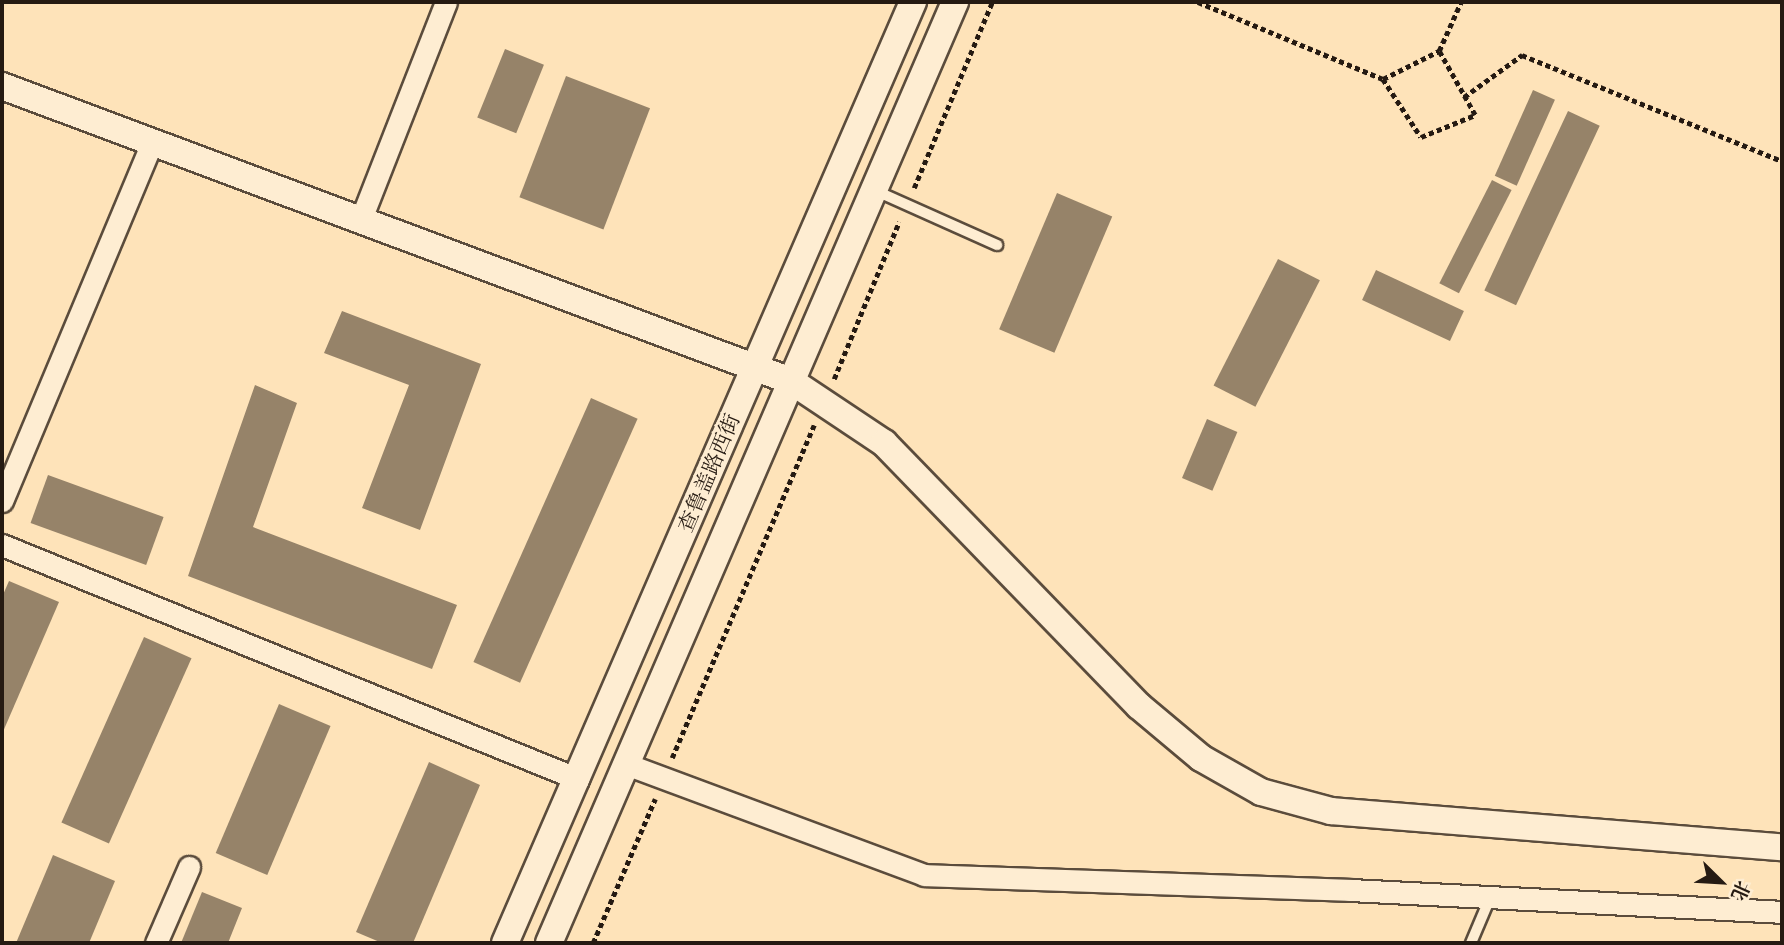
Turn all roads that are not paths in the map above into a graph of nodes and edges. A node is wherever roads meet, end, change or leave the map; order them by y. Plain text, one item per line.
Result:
1 (446, 2) edge
2 (913, 2) edge
3 (955, 2) edge
4 (2, 86) edge
5 (152, 142) junction
6 (874, 190) junction
7 (361, 219) junction
8 (997, 245) dead end
9 (755, 366) junction
10 (791, 381) junction
11 (2, 500) edge
12 (2, 545) edge
13 (626, 764) junction
14 (578, 779) junction
15 (1782, 847) edge
16 (189, 867) dead end
17 (1490, 898) junction
18 (1782, 912) edge
19 (156, 943) edge
20 (505, 943) edge
21 (549, 943) edge
22 (1471, 943) edge

1 - 7 street
2 - 9 street, 查鲁盖路西街
3 - 6 street, 查鲁盖路西街
4 - 5 street
5 - 7 street
5 - 11 street
6 - 8 lane
6 - 10 street, 查鲁盖路西街
7 - 9 street
9 - 10 street
9 - 14 street, 查鲁盖路西街
10 - 13 street, 查鲁盖路西街
10 - 15 street
12 - 14 street
13 - 17 street
13 - 21 street, 查鲁盖路西街
14 - 20 street, 查鲁盖路西街
16 - 19 street
17 - 18 street
17 - 22 lane

